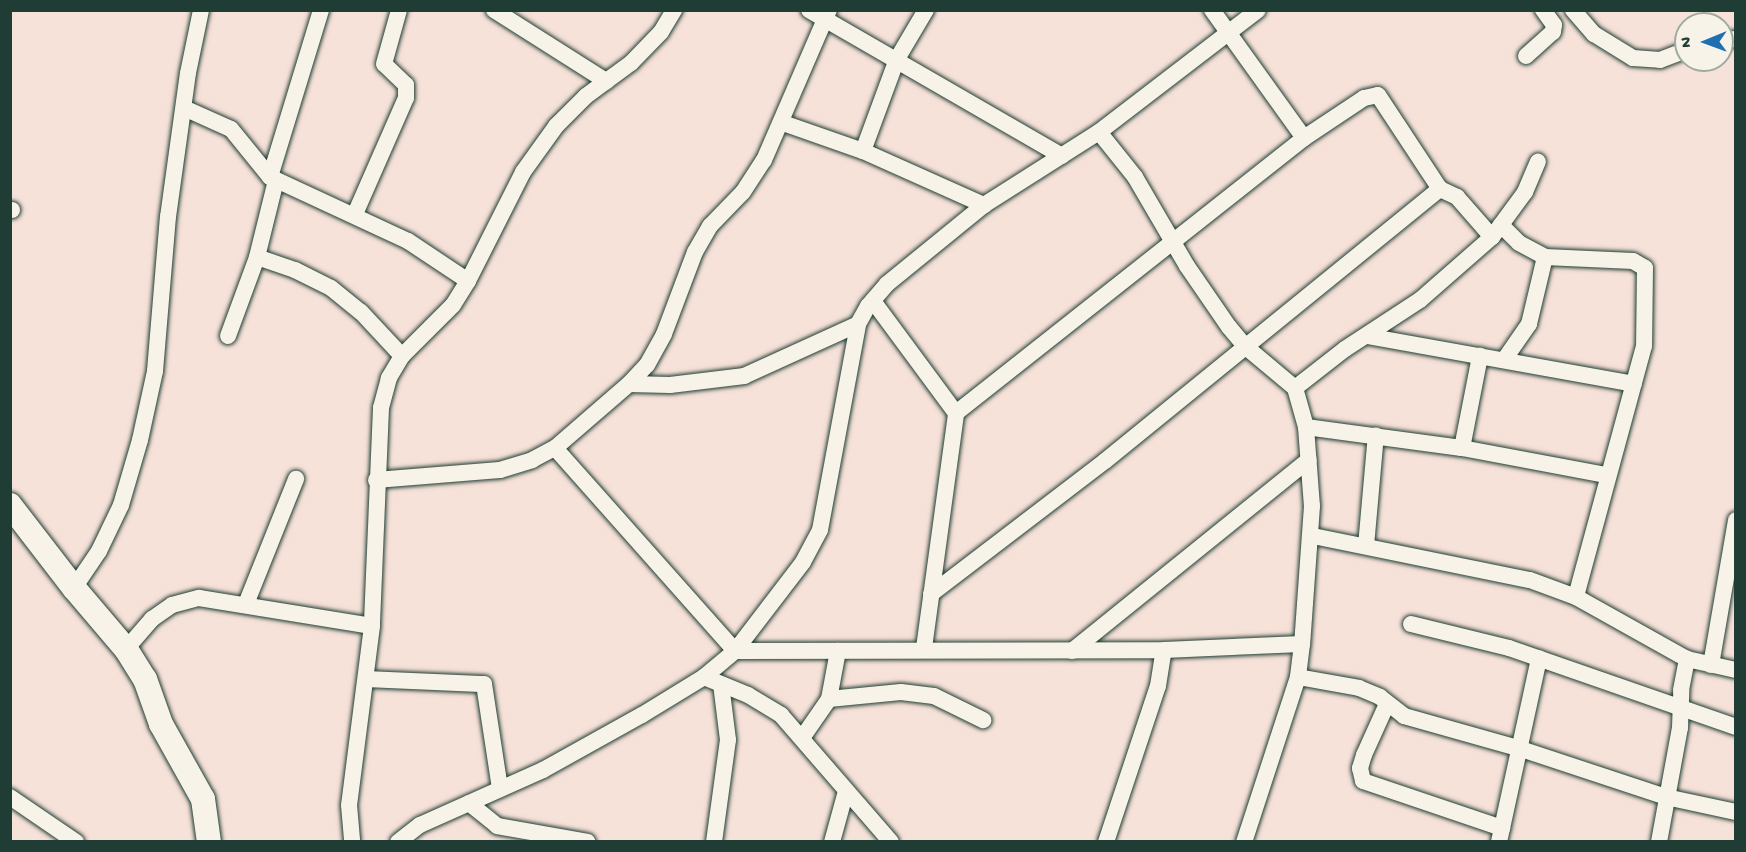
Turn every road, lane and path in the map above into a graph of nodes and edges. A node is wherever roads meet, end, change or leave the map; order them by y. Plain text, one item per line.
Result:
1 (201, 10) edge
2 (321, 10) edge
3 (399, 10) edge
4 (494, 10) edge
5 (674, 10) edge
6 (926, 10) edge
7 (1212, 10) edge
8 (1258, 10) edge
9 (1544, 10) edge
10 (1573, 10) edge
11 (820, 13) edge
12 (1228, 34) junction
13 (1674, 55) edge
14 (1526, 56) dead end
15 (897, 59) junction
16 (606, 81) junction
17 (184, 108) junction
18 (783, 123) junction
19 (1099, 132) junction
20 (1304, 138) junction
21 (863, 151) junction
22 (1062, 156) junction
23 (1538, 162) dead end
24 (273, 178) junction
25 (1440, 189) junction
26 (984, 205) junction
27 (355, 214) junction
28 (1496, 231) junction
29 (1173, 240) junction
30 (257, 257) junction
31 (1545, 257) junction
32 (468, 280) junction
33 (873, 301) junction
34 (858, 324) junction
35 (228, 336) dead end
36 (1367, 336) junction
37 (1246, 347) junction
38 (402, 356) junction
39 (1480, 356) junction
40 (1504, 360) junction
41 (629, 384) junction
42 (1634, 384) junction
43 (1295, 388) junction
44 (956, 413) junction
45 (1306, 427) junction
46 (1376, 435) junction
47 (555, 448) junction
48 (1462, 448) junction
49 (1309, 460) junction
50 (1606, 475) junction
51 (296, 479) dead end
52 (376, 480) junction
53 (10, 505) edge
54 (1736, 520) edge
55 (1313, 536) junction
56 (1366, 546) junction
57 (74, 588) junction
58 (931, 594) junction
59 (1576, 597) junction
60 (246, 604) junction
61 (1411, 624) dead end
62 (372, 626) junction
63 (1302, 644) junction
64 (924, 648) junction
65 (126, 649) junction
66 (1164, 650) junction
67 (735, 651) junction
68 (838, 651) junction
69 (1072, 651) junction
70 (1539, 658) junction
71 (1687, 659) junction
72 (1711, 665) junction
73 (1736, 670) edge
74 (704, 677) junction
75 (1298, 677) junction
76 (368, 679) junction
77 (721, 684) junction
78 (829, 699) junction
79 (1387, 704) junction
80 (1681, 709) junction
81 (983, 720) dead end
82 (1736, 727) edge
83 (802, 738) junction
84 (1518, 748) junction
85 (500, 789) junction
86 (846, 791) junction
87 (10, 797) edge
88 (1666, 797) junction
89 (470, 803) junction
90 (1736, 812) edge
91 (1501, 835) edge
92 (76, 842) edge
93 (209, 842) edge
94 (352, 842) edge
95 (398, 842) edge
96 (588, 842) edge
97 (714, 842) edge
98 (832, 842) edge
99 (891, 842) edge
100 (1106, 842) edge
101 (1244, 842) edge
102 (1659, 842) edge

1 - 17 street
2 - 24 street
3 - 27 street
4 - 16 street
5 - 16 street
6 - 15 street
7 - 12 street
8 - 12 street
9 - 14 street
10 - 13 street
11 - 15 street
11 - 18 street
12 - 19 street
12 - 20 street
15 - 21 street
15 - 22 street
16 - 32 street
17 - 24 street
17 - 57 street
18 - 21 street
18 - 41 street
19 - 22 street
19 - 29 street
20 - 25 street
20 - 29 street
21 - 26 street
22 - 26 street
23 - 28 street
24 - 27 street
24 - 30 street
25 - 28 street
25 - 37 street
26 - 33 street
27 - 32 street
28 - 31 street
28 - 36 street
29 - 37 street
29 - 44 street
30 - 35 street
30 - 38 street
31 - 40 street
31 - 42 street
32 - 38 street
33 - 34 street
33 - 44 street
34 - 41 street
34 - 67 street
36 - 39 street
36 - 43 street
37 - 43 street
37 - 58 street
38 - 52 street
39 - 40 street
39 - 48 street
40 - 42 street
41 - 47 street
42 - 50 street
43 - 45 street
44 - 58 street
45 - 46 street
45 - 49 street
46 - 48 street
46 - 56 street
47 - 52 street
47 - 67 street
48 - 50 street
49 - 55 street
49 - 69 street
50 - 59 street
51 - 60 street
52 - 62 street
53 - 57 main road
54 - 72 street
55 - 56 street
55 - 63 street
56 - 59 street
57 - 65 main road
58 - 64 street
59 - 71 street
60 - 62 street
60 - 65 street
61 - 70 street
62 - 76 street
63 - 66 street
63 - 75 street
64 - 68 street
64 - 69 street
65 - 93 main road
66 - 69 street
66 - 100 street
67 - 68 street
67 - 74 street
68 - 78 street
70 - 80 street
70 - 84 street
71 - 72 street
71 - 80 street
72 - 73 street
74 - 77 street
74 - 85 street
75 - 79 street
75 - 101 street
76 - 85 street
76 - 94 street
77 - 83 street
77 - 97 street
78 - 81 street
78 - 83 street
79 - 84 street
79 - 91 street
80 - 82 street
80 - 88 street
83 - 86 street
84 - 88 street
84 - 91 street
85 - 89 street
86 - 98 street
86 - 99 street
87 - 92 street
88 - 90 street
88 - 102 street
89 - 95 street
89 - 96 street

